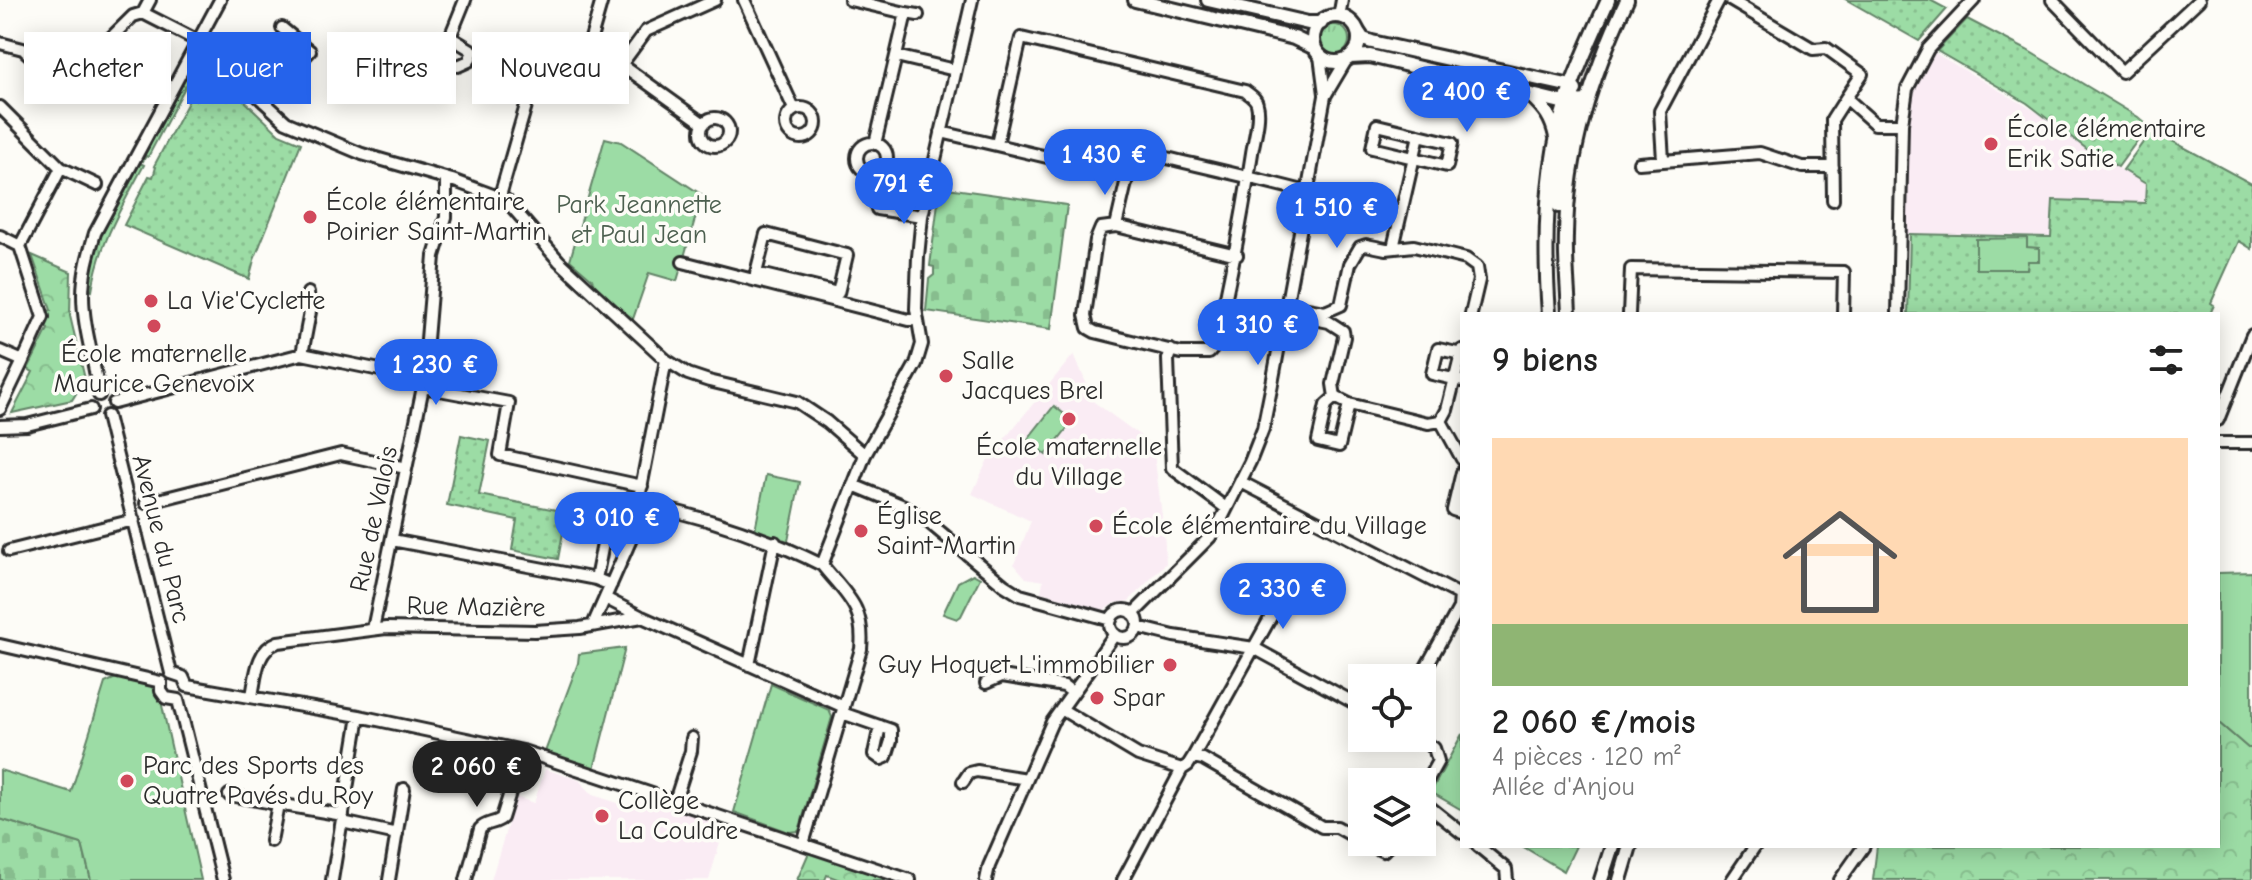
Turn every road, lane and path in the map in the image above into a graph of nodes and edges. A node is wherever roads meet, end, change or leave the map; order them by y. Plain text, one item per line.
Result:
1 (150, 0) edge
2 (220, 0) edge
3 (465, 0) edge
4 (602, 0) edge
5 (715, 0) edge
6 (744, 0) edge
7 (850, 0) edge
8 (972, 0) edge
9 (1135, 0) edge
10 (1208, 0) edge
11 (1342, 0) edge
12 (1608, 0) edge
13 (1627, 0) edge
14 (1719, 0) edge
15 (1730, 0) edge
16 (1974, 0) edge
17 (2052, 0) edge
18 (2199, 0) edge
19 (143, 13) junction
20 (906, 13) junction
21 (918, 15) dead end
22 (1339, 17) junction
23 (1321, 23) junction
24 (282, 28) dead end
25 (1357, 30) junction
26 (203, 32) edge
27 (287, 32) edge
28 (452, 32) edge
29 (593, 32) edge
30 (187, 35) edge
31 (456, 41) edge
32 (0, 43) edge
33 (1317, 52) junction
34 (629, 54) edge
35 (896, 56) junction
36 (1349, 58) junction
37 (187, 62) edge
38 (456, 65) edge
39 (955, 70) junction
40 (629, 71) edge
41 (1571, 86) junction
42 (1528, 94) junction
43 (1325, 96) junction
44 (1846, 98) junction
45 (1575, 102) junction
46 (266, 104) edge
47 (526, 104) edge
48 (0, 107) edge
49 (794, 109) dead end
50 (704, 124) dead end
51 (1902, 124) junction
52 (941, 132) junction
53 (1419, 135) junction
54 (1557, 143) junction
55 (875, 144) dead end
56 (997, 144) junction
57 (1414, 158) junction
58 (1663, 160) junction
59 (1639, 163) dead end
60 (1833, 167) junction
61 (61, 168) junction
62 (1128, 176) junction
63 (1248, 177) junction
64 (446, 180) junction
65 (97, 185) dead end
66 (1307, 192) junction
67 (500, 196) junction
68 (1833, 200) dead end
69 (877, 209) dead end
70 (922, 216) junction
71 (1116, 226) junction
72 (0, 236) edge
73 (20, 246) junction
74 (1393, 248) junction
75 (1237, 255) junction
76 (683, 262) dead end
77 (756, 273) joint
78 (308, 293) dead end
79 (1286, 309) junction
80 (1471, 312) edge
81 (1549, 312) edge
82 (1569, 312) edge
83 (1629, 312) edge
84 (1843, 312) edge
85 (1898, 312) edge
86 (1330, 316) junction
87 (918, 320) junction
88 (2252, 335) edge
89 (1171, 350) junction
90 (0, 351) edge
91 (1460, 353) edge
92 (302, 354) junction
93 (666, 360) junction
94 (23, 361) junction
95 (2241, 362) junction
96 (2252, 371) edge
97 (1458, 380) edge
98 (424, 383) junction
99 (99, 395) junction
100 (1335, 397) junction
101 (114, 403) junction
102 (1349, 404) junction
103 (0, 409) edge
104 (91, 409) junction
105 (2220, 415) edge
106 (107, 416) junction
107 (1441, 421) junction
108 (0, 426) edge
109 (2220, 443) edge
110 (2252, 443) edge
111 (865, 455) junction
112 (1460, 455) edge
113 (406, 468) junction
114 (1460, 480) edge
115 (1241, 482) junction
116 (853, 485) junction
117 (642, 486) junction
118 (146, 503) dead end
119 (639, 503) junction
120 (1226, 508) junction
121 (1460, 512) edge
122 (134, 520) junction
123 (632, 533) junction
124 (392, 540) junction
125 (775, 542) junction
126 (9, 551) dead end
127 (822, 565) junction
128 (596, 579) junction
129 (611, 585) junction
130 (1460, 595) edge
131 (1282, 597) dead end
132 (605, 598) junction
133 (1460, 609) edge
134 (1133, 614) junction
135 (642, 617) junction
136 (1111, 620) junction
137 (593, 625) junction
138 (1138, 627) junction
139 (373, 629) junction
140 (1115, 634) junction
141 (0, 645) edge
142 (1254, 648) junction
143 (1428, 664) edge
144 (749, 665) junction
145 (171, 673) junction
146 (161, 682) junction
147 (986, 683) dead end
148 (187, 686) junction
149 (1072, 692) junction
150 (252, 696) junction
151 (1348, 699) edge
152 (178, 700) junction
153 (1061, 709) junction
154 (843, 710) junction
155 (359, 716) junction
156 (880, 726) dead end
157 (692, 738) dead end
158 (523, 751) junction
159 (1193, 757) junction
160 (1182, 769) junction
161 (1027, 779) junction
162 (963, 782) dead end
163 (404, 789) dead end
164 (229, 795) dead end
165 (675, 801) junction
166 (278, 804) junction
167 (1436, 812) edge
168 (342, 819) junction
169 (1460, 831) edge
170 (1348, 833) edge
171 (397, 834) junction
172 (271, 841) dead end
173 (803, 844) junction
174 (1480, 848) edge
175 (1611, 848) edge
176 (1629, 848) edge
177 (1754, 848) edge
178 (1863, 848) edge
179 (456, 862) dead end
180 (469, 866) junction
181 (223, 880) edge
182 (332, 880) edge
183 (389, 880) edge
184 (466, 880) edge
185 (910, 880) edge
186 (986, 880) edge
187 (1123, 880) edge
188 (1507, 880) edge
189 (1601, 880) edge
190 (1620, 880) edge
191 (1732, 880) edge
192 (1840, 880) edge

1 - 19 street
2 - 26 street
3 - 28 street
4 - 29 street
5 - 34 street
6 - 49 street
7 - 20 street
8 - 39 street
9 - 33 main road
10 - 23 main road
11 - 22 street
12 - 41 main road
13 - 45 main road
14 - 58 street
15 - 44 street
16 - 51 street
17 - 18 street
19 - 30 street
19 - 32 street
20 - 21 street
20 - 35 street
22 - 23 main road
22 - 25 main road
23 - 33 main road
24 - 27 street
25 - 36 main road
25 - 41 main road
31 - 38 street
33 - 36 main road
33 - 43 street
35 - 39 street
35 - 55 street
36 - 42 main road
36 - 43 street
37 - 99 street
39 - 52 street
40 - 50 street
41 - 45 main road
41 - 45 main road
42 - 45 main road
42 - 54 main road
43 - 66 street
44 - 51 street
44 - 60 street
45 - 54 main road
45 - 82 main road
46 - 64 street
47 - 67 street
48 - 61 street
51 - 85 street
52 - 56 street
52 - 70 street
53 - 57 street
53 - 57 street
53 - 57 street
54 - 81 main road
56 - 62 street
56 - 63 street
57 - 74 street
58 - 59 street
58 - 60 street
60 - 68 street
61 - 65 street
61 - 73 street
62 - 63 street
62 - 71 street
63 - 66 street
63 - 75 street
64 - 67 street
64 - 98 street, Rue de Valois
66 - 79 street
67 - 93 street
69 - 70 street
70 - 87 street
71 - 75 street
71 - 89 street
72 - 73 street
73 - 94 street
74 - 80 street
74 - 86 street
75 - 89 street
76 - 87 street
77 - 77 street
78 - 92 street
79 - 86 street
79 - 115 street
83 - 84 street
86 - 100 street
87 - 111 street
88 - 95 street
89 - 120 street
90 - 94 street
91 - 97 street
92 - 98 street
92 - 101 street
93 - 111 street
93 - 117 street
94 - 103 street
95 - 96 street
95 - 105 street
97 - 107 street
98 - 113 street, Rue de Valois
98 - 117 street
99 - 101 street
99 - 104 street
100 - 102 street
100 - 102 street
101 - 106 street
102 - 107 street
104 - 106 street
104 - 108 street
106 - 122 street, Avenue du Parc
107 - 112 street
109 - 110 street
111 - 116 street
113 - 118 street
113 - 124 street, Rue de Valois
114 - 121 street
115 - 120 street
115 - 130 street
116 - 127 street
116 - 136 street
117 - 119 street
119 - 123 street
119 - 125 street
120 - 134 street
122 - 126 street
122 - 145 street, Avenue du Parc
123 - 128 street
123 - 129 street
124 - 128 street
124 - 139 street, Rue de Valois
125 - 127 street
125 - 144 street
127 - 154 street
128 - 129 street
129 - 132 street
131 - 142 street
132 - 135 street
132 - 137 street
133 - 143 street
134 - 136 street
134 - 138 street
135 - 137 street, Rue Mazière
135 - 144 street
136 - 140 street
137 - 139 street, Rue Mazière
138 - 140 street
138 - 142 street
139 - 150 street, Rue Mazière
140 - 149 street
141 - 146 street
142 - 151 street
142 - 159 street
144 - 154 street
145 - 146 street
145 - 148 street
146 - 152 street
147 - 149 street
148 - 150 street
148 - 152 street
149 - 153 street
150 - 155 street
152 - 181 street
153 - 160 street
153 - 161 street
154 - 156 street
154 - 173 street
155 - 158 street
155 - 168 street
157 - 165 street
158 - 165 street
158 - 180 street
159 - 160 street
159 - 170 street
160 - 187 street
161 - 162 street
161 - 186 street
163 - 171 street
164 - 166 street
165 - 173 street
166 - 168 street
166 - 172 street
167 - 169 street
168 - 171 street
168 - 182 street
171 - 183 street
173 - 185 street
174 - 188 street
175 - 189 main road
176 - 190 main road
177 - 191 street
178 - 192 street
179 - 180 street
180 - 184 street

